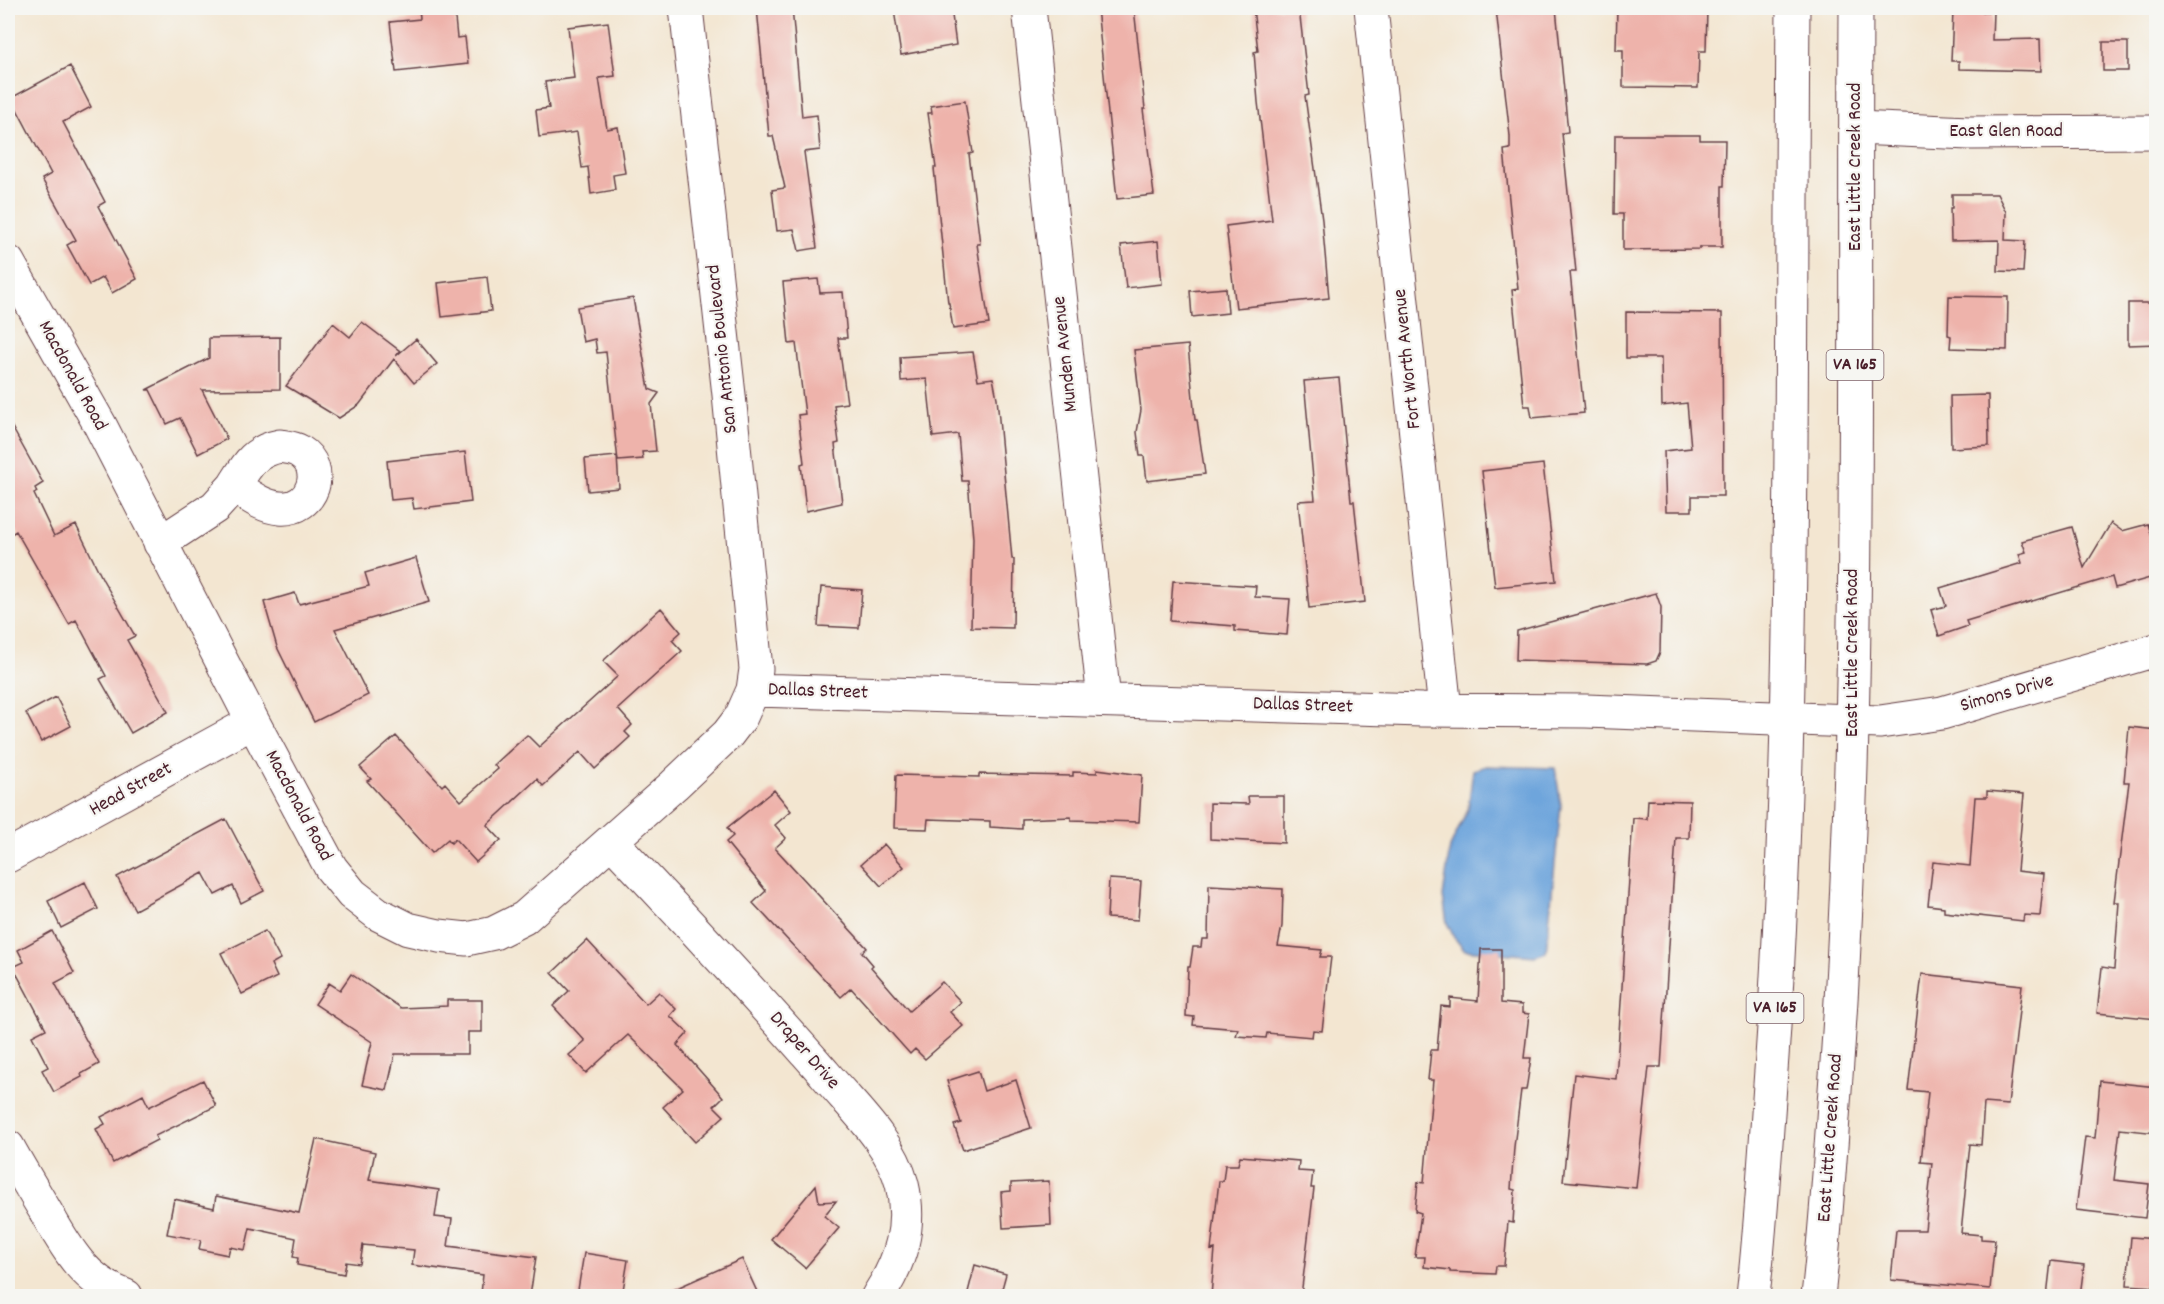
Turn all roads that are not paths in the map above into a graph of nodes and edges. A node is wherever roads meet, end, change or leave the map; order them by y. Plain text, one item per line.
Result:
1 (686, 8) edge
2 (1029, 8) edge
3 (1371, 8) edge
4 (1792, 8) edge
5 (1857, 8) edge
6 (1856, 128) junction
7 (2157, 132) edge
8 (8, 262) edge
9 (234, 486) dead end
10 (160, 543) junction
11 (2157, 650) edge
12 (753, 690) junction
13 (1104, 700) junction
14 (1445, 710) junction
15 (1788, 718) junction
16 (253, 722) junction
17 (1854, 722) junction
18 (611, 841) junction
19 (8, 856) edge
20 (8, 1147) edge
21 (126, 1296) edge
22 (878, 1296) edge
23 (1753, 1296) edge
24 (1818, 1296) edge

1 - 12 street, San Antonio Boulevard
2 - 13 street, Munden Avenue
3 - 14 street, Fort Worth Avenue
4 - 15 street, VA 165
5 - 6 street, East Little Creek Road / VA 165
6 - 7 street, East Glen Road
6 - 17 street, East Little Creek Road / VA 165
8 - 10 street, Macdonald Road
9 - 10 street
10 - 16 street, Macdonald Road
11 - 17 street, Simons Drive
12 - 13 street, Dallas Street
12 - 18 street, Macdonald Road
13 - 14 street, Dallas Street
14 - 15 street, Dallas Street
15 - 17 street, Dallas Street
15 - 23 street, VA 165
16 - 18 street, Macdonald Road
16 - 19 street, Head Street
17 - 24 street, East Little Creek Road / VA 165
18 - 22 street, Draper Drive
20 - 21 street

